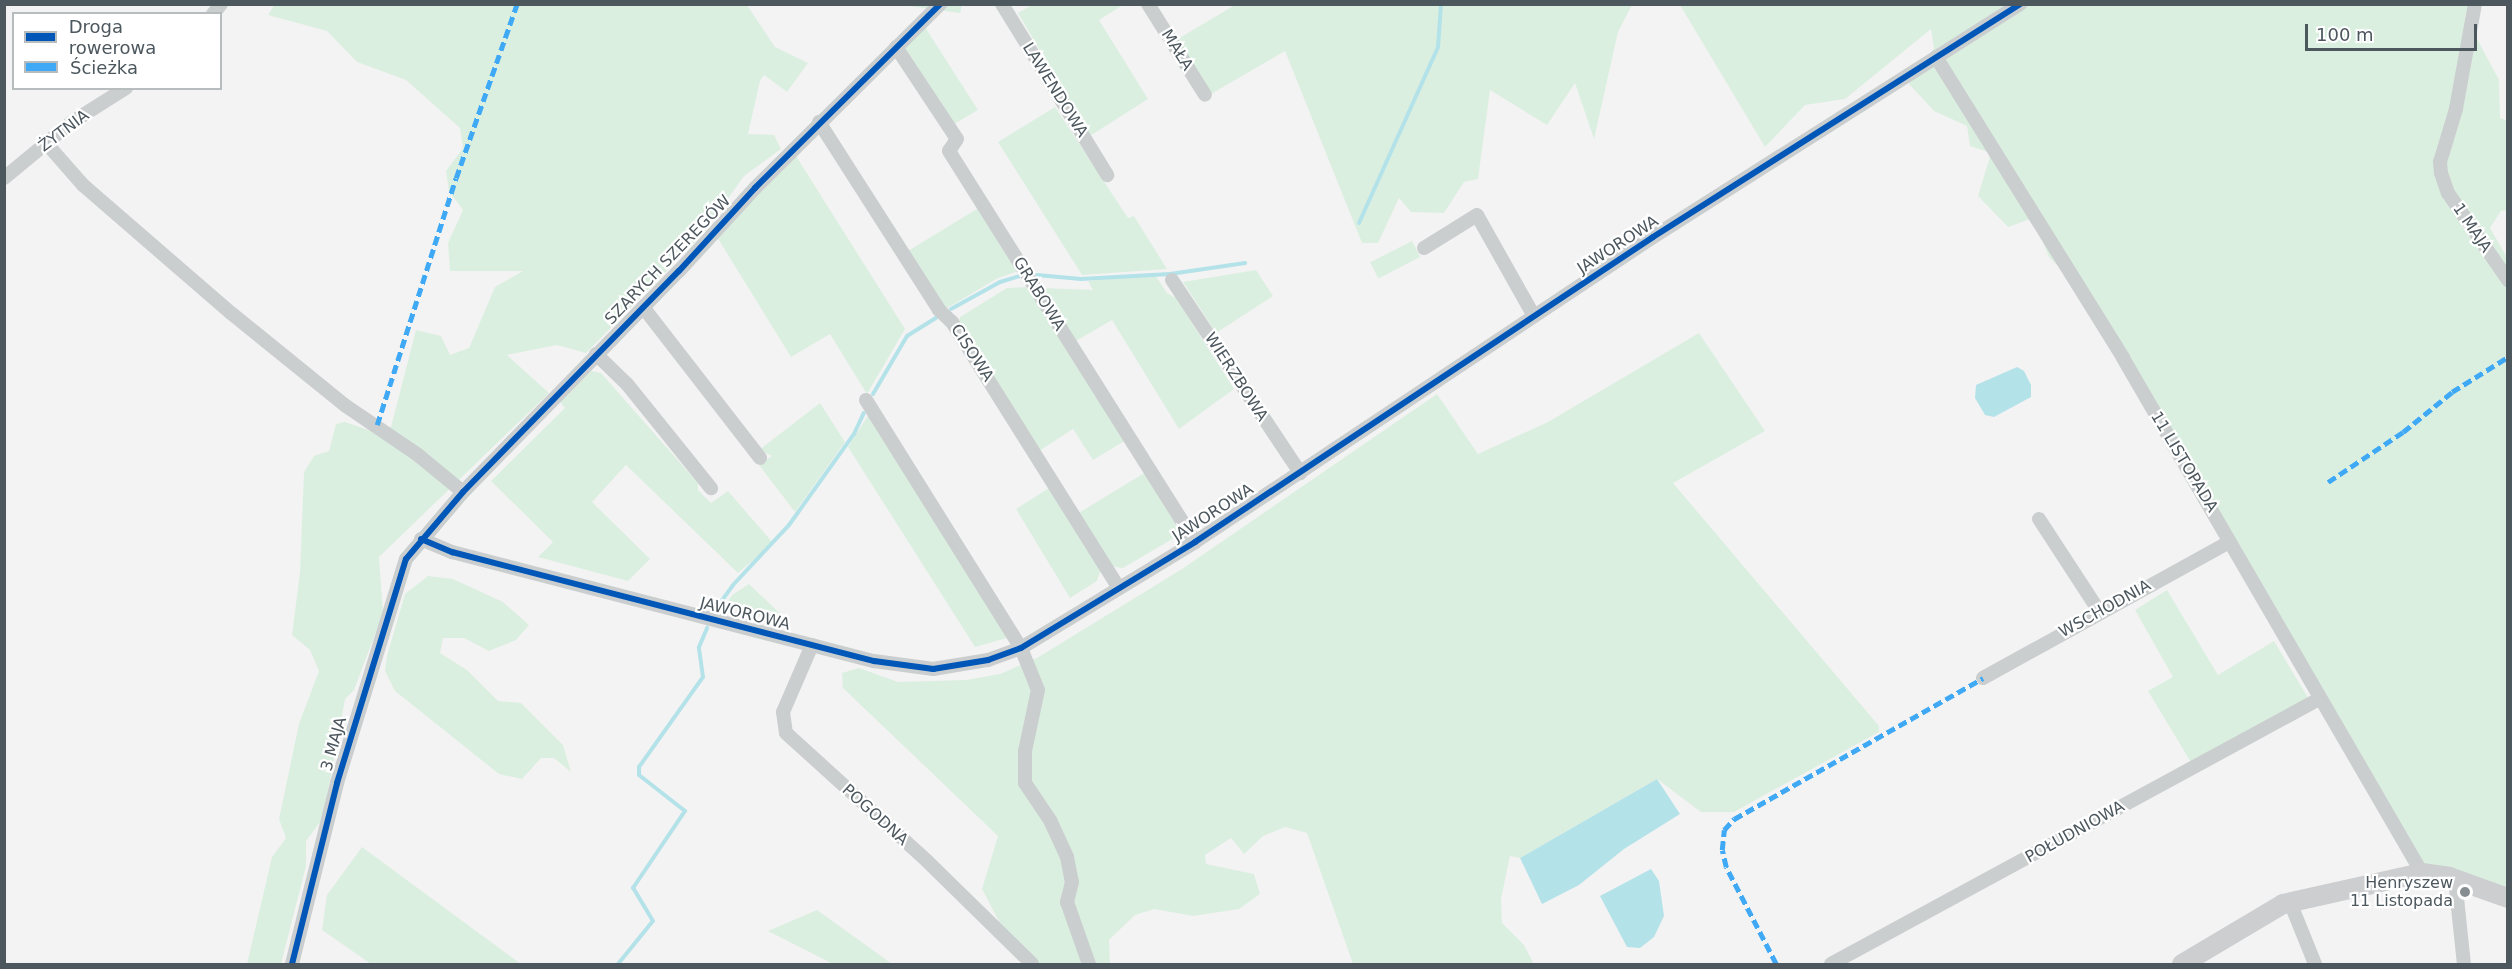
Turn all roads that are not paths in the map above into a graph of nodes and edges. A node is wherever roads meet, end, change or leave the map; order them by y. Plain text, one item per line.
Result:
1 (940, 4) edge
2 (1002, 4) edge
3 (1148, 4) edge
4 (2020, 4) edge
5 (2475, 4) edge
6 (896, 47) junction
7 (1936, 57) junction
8 (123, 90) edge
9 (1205, 95) dead end
10 (819, 122) junction
11 (47, 144) junction
12 (1107, 175) dead end
13 (4, 178) edge
14 (1424, 248) dead end
15 (1172, 280) dead end
16 (2508, 280) edge
17 (643, 307) junction
18 (1534, 316) junction
19 (596, 354) junction
20 (866, 400) dead end
21 (760, 458) dead end
22 (1300, 473) junction
23 (711, 488) dead end
24 (463, 492) junction
25 (2039, 519) dead end
26 (421, 539) junction
27 (1195, 542) junction
28 (2228, 543) junction
29 (1119, 588) junction
30 (2099, 611) junction
31 (812, 645) junction
32 (1021, 648) junction
33 (1983, 678) dead end
34 (2319, 699) junction
35 (2422, 873) junction
36 (2455, 879) junction
37 (2508, 898) edge
38 (2290, 902) junction
39 (292, 964) edge
40 (1032, 964) edge
41 (1089, 964) edge
42 (1831, 964) edge
43 (2183, 964) edge
44 (2315, 964) edge
45 (2464, 964) edge

1 - 6 street, SZARYCH SZEREGÓW
2 - 12 street, LAWENDOWA
3 - 9 street, MAŁA
4 - 7 street, JAWOROWA
5 - 16 street, 1 MAJA
6 - 10 street, SZARYCH SZEREGÓW
6 - 27 street, GRABOWA
7 - 18 street, JAWOROWA
7 - 28 street, 11 LISTOPADA
8 - 11 street, ŻYTNIA
10 - 17 street, SZARYCH SZEREGÓW
10 - 29 street, CISOWA
11 - 13 street, ŻYTNIA
11 - 24 street
14 - 18 street
15 - 22 street, WIERZBOWA
17 - 19 street, SZARYCH SZEREGÓW
17 - 21 street
18 - 22 street, JAWOROWA
19 - 23 street
19 - 24 street, SZARYCH SZEREGÓW
20 - 32 street
22 - 27 street, JAWOROWA
24 - 26 street, SZARYCH SZEREGÓW
25 - 30 street
26 - 31 street, JAWOROWA
26 - 39 street, 3 MAJA
27 - 29 street, JAWOROWA
28 - 30 street, WSCHODNIA
28 - 34 street, 11 LISTOPADA
29 - 32 street, JAWOROWA
30 - 33 street, WSCHODNIA
31 - 32 street, JAWOROWA
31 - 40 street, POGODNA
32 - 41 street
34 - 35 street, 11 LISTOPADA
34 - 42 street, POŁUDNIOWA
35 - 36 street
35 - 38 street
36 - 37 street
36 - 45 street
38 - 43 street
38 - 44 street

